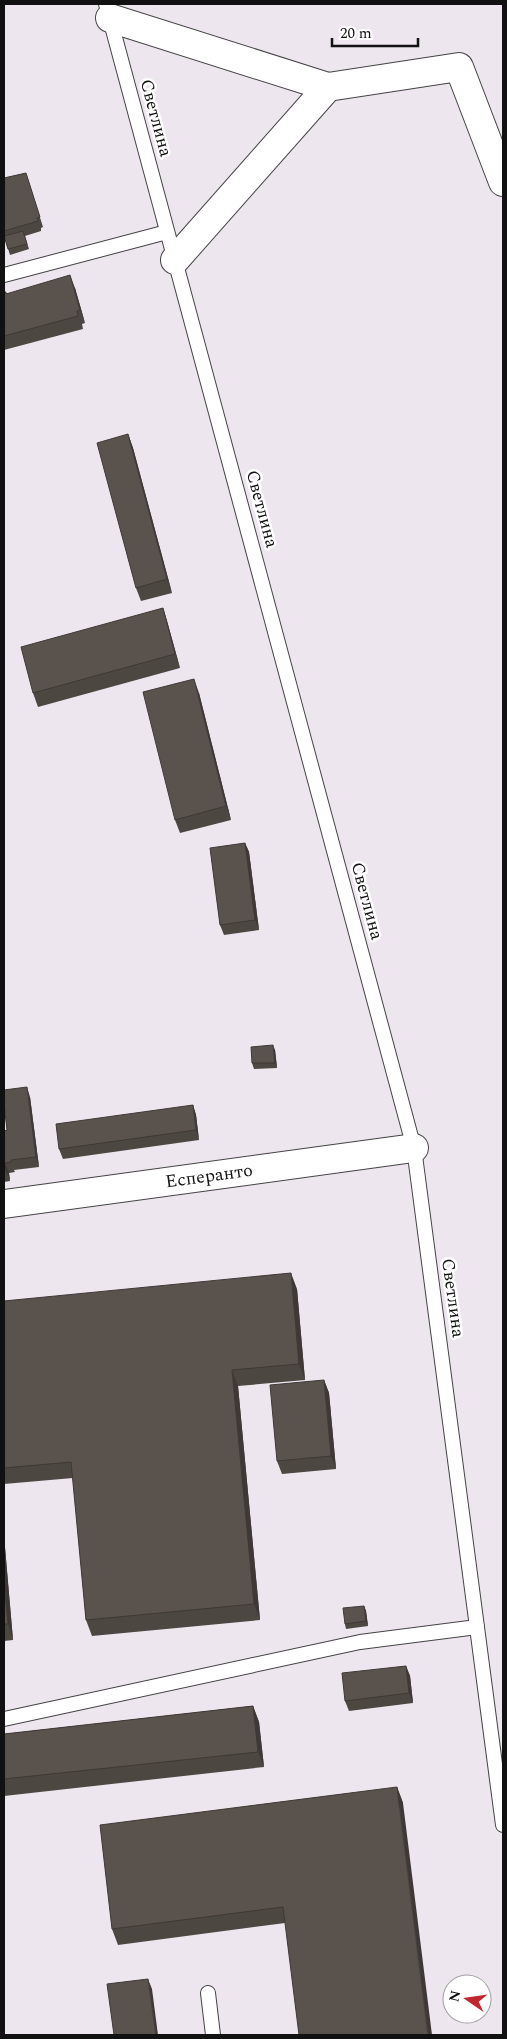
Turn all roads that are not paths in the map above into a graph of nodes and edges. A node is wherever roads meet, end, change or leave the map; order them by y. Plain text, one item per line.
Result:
1 (108, 11) edge
2 (328, 87) junction
3 (503, 182) edge
4 (168, 232) junction
5 (175, 260) junction
6 (4, 275) edge
7 (414, 1148) junction
8 (4, 1204) edge
9 (477, 1627) junction
10 (4, 1719) edge
11 (503, 1825) edge
12 (208, 1993) dead end
13 (212, 2035) edge

1 - 2 street
1 - 4 lane, Светлина
2 - 3 street
2 - 5 street
4 - 5 lane, Светлина
4 - 6 lane
5 - 7 lane, Светлина
7 - 8 street, Есперанто
7 - 9 lane, Светлина
9 - 10 lane
9 - 11 lane, Светлина
12 - 13 lane

